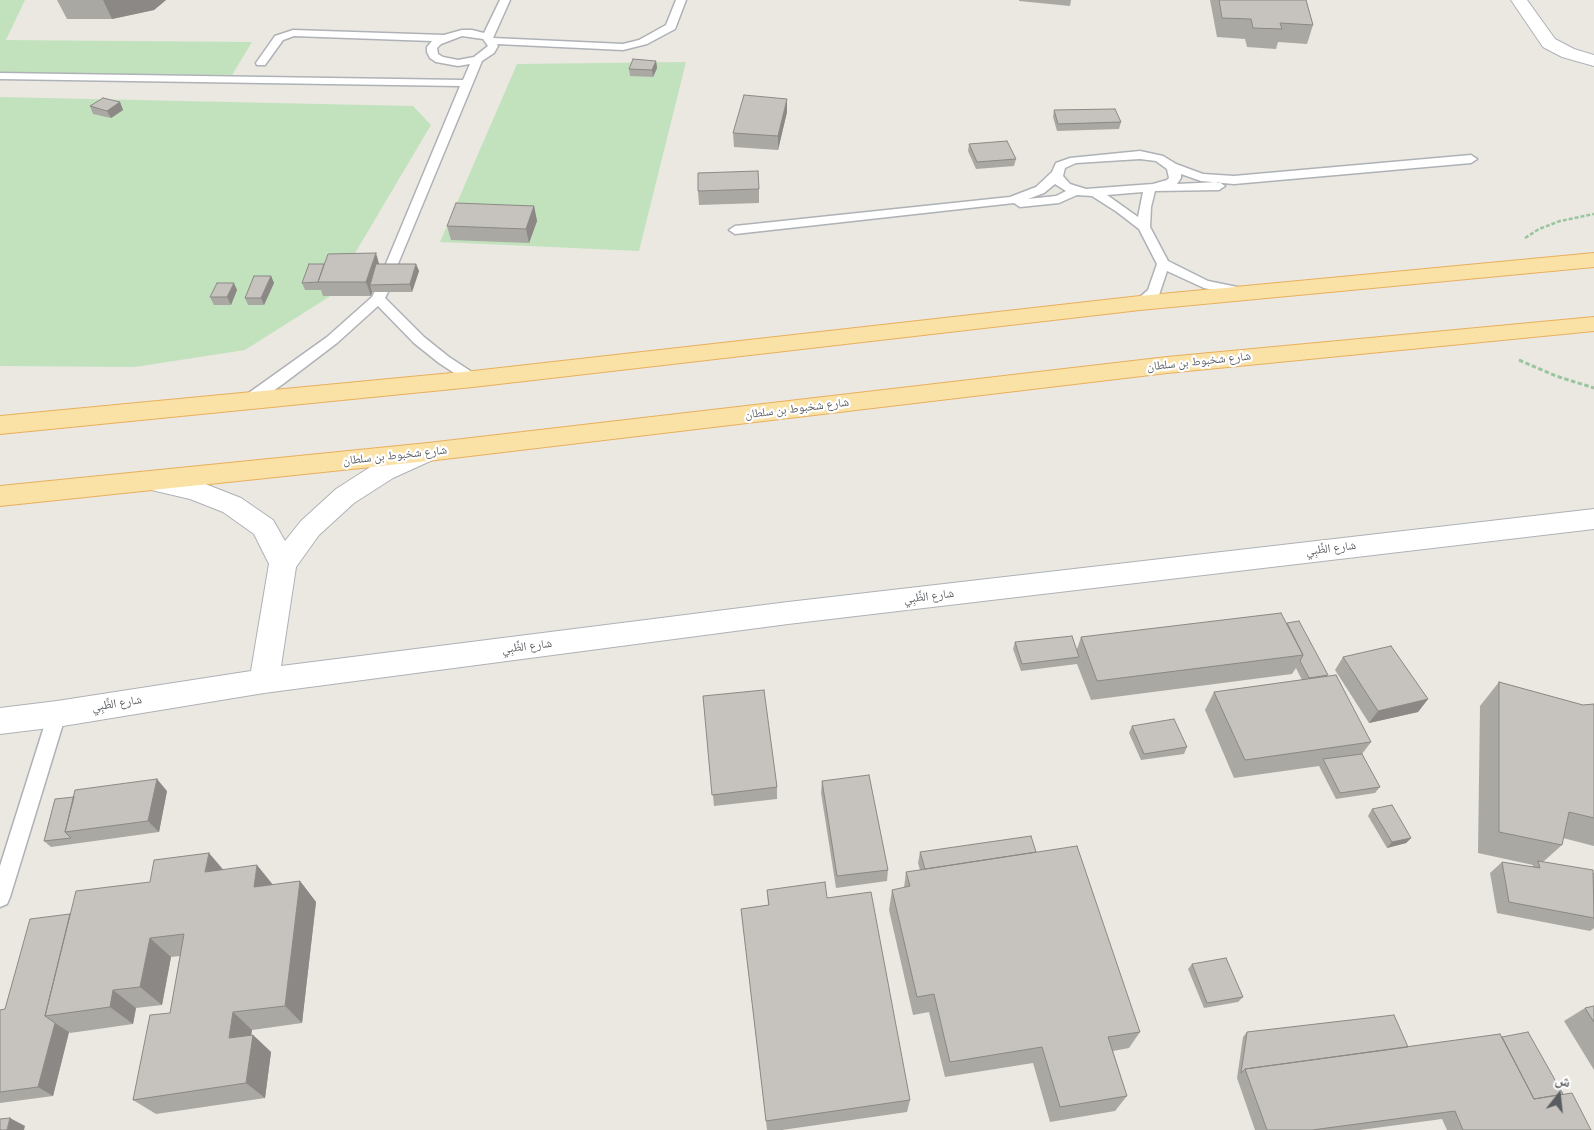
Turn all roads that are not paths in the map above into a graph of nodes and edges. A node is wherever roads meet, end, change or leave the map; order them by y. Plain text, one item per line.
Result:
1 (506, 0) edge
2 (681, 0) edge
3 (1519, 0) edge
4 (443, 38) junction
5 (489, 39) junction
6 (478, 59) junction
7 (1594, 61) edge
8 (261, 63) dead end
9 (0, 76) edge
10 (468, 83) junction
11 (1470, 158) dead end
12 (1172, 167) junction
13 (1057, 174) junction
14 (1249, 179) junction
15 (1164, 187) junction
16 (1150, 188) junction
17 (1075, 191) junction
18 (1095, 193) junction
19 (995, 202) junction
20 (1144, 227) junction
21 (735, 230) dead end
22 (1594, 260) edge
23 (1162, 264) junction
24 (389, 271) edge
25 (1242, 292) junction
26 (1140, 303) junction
27 (1594, 324) edge
28 (473, 379) junction
29 (248, 401) junction
30 (0, 425) edge
31 (428, 452) junction
32 (152, 481) junction
33 (0, 496) edge
34 (1594, 519) edge
35 (283, 564) junction
36 (264, 681) junction
37 (56, 714) junction
38 (0, 721) edge
39 (0, 897) edge

1 - 5 lane
2 - 5 lane
3 - 7 street
4 - 5 lane
4 - 6 lane
4 - 8 lane
5 - 6 lane
6 - 10 lane
9 - 10 lane
10 - 24 lane
11 - 14 lane
12 - 13 lane
12 - 14 lane
12 - 15 lane
13 - 17 lane
13 - 19 lane
14 - 15 lane
15 - 16 lane
16 - 18 lane
16 - 20 lane
17 - 18 lane
17 - 19 lane
18 - 20 lane
19 - 21 lane
20 - 23 lane
22 - 25 main road
23 - 25 lane
23 - 26 lane
25 - 26 main road
26 - 28 main road
27 - 31 main road, شارع شخبوط بن سلطان
28 - 29 main road
28 - 29 lane
29 - 30 main road
31 - 32 main road, شارع شخبوط بن سلطان
31 - 35 street
32 - 33 main road, شارع شخبوط بن سلطان
32 - 35 street
34 - 36 street, شارع الظَّبِي
35 - 36 street
36 - 37 street, شارع الظَّبِي
37 - 38 street, شارع الظَّبِي
37 - 39 lane

